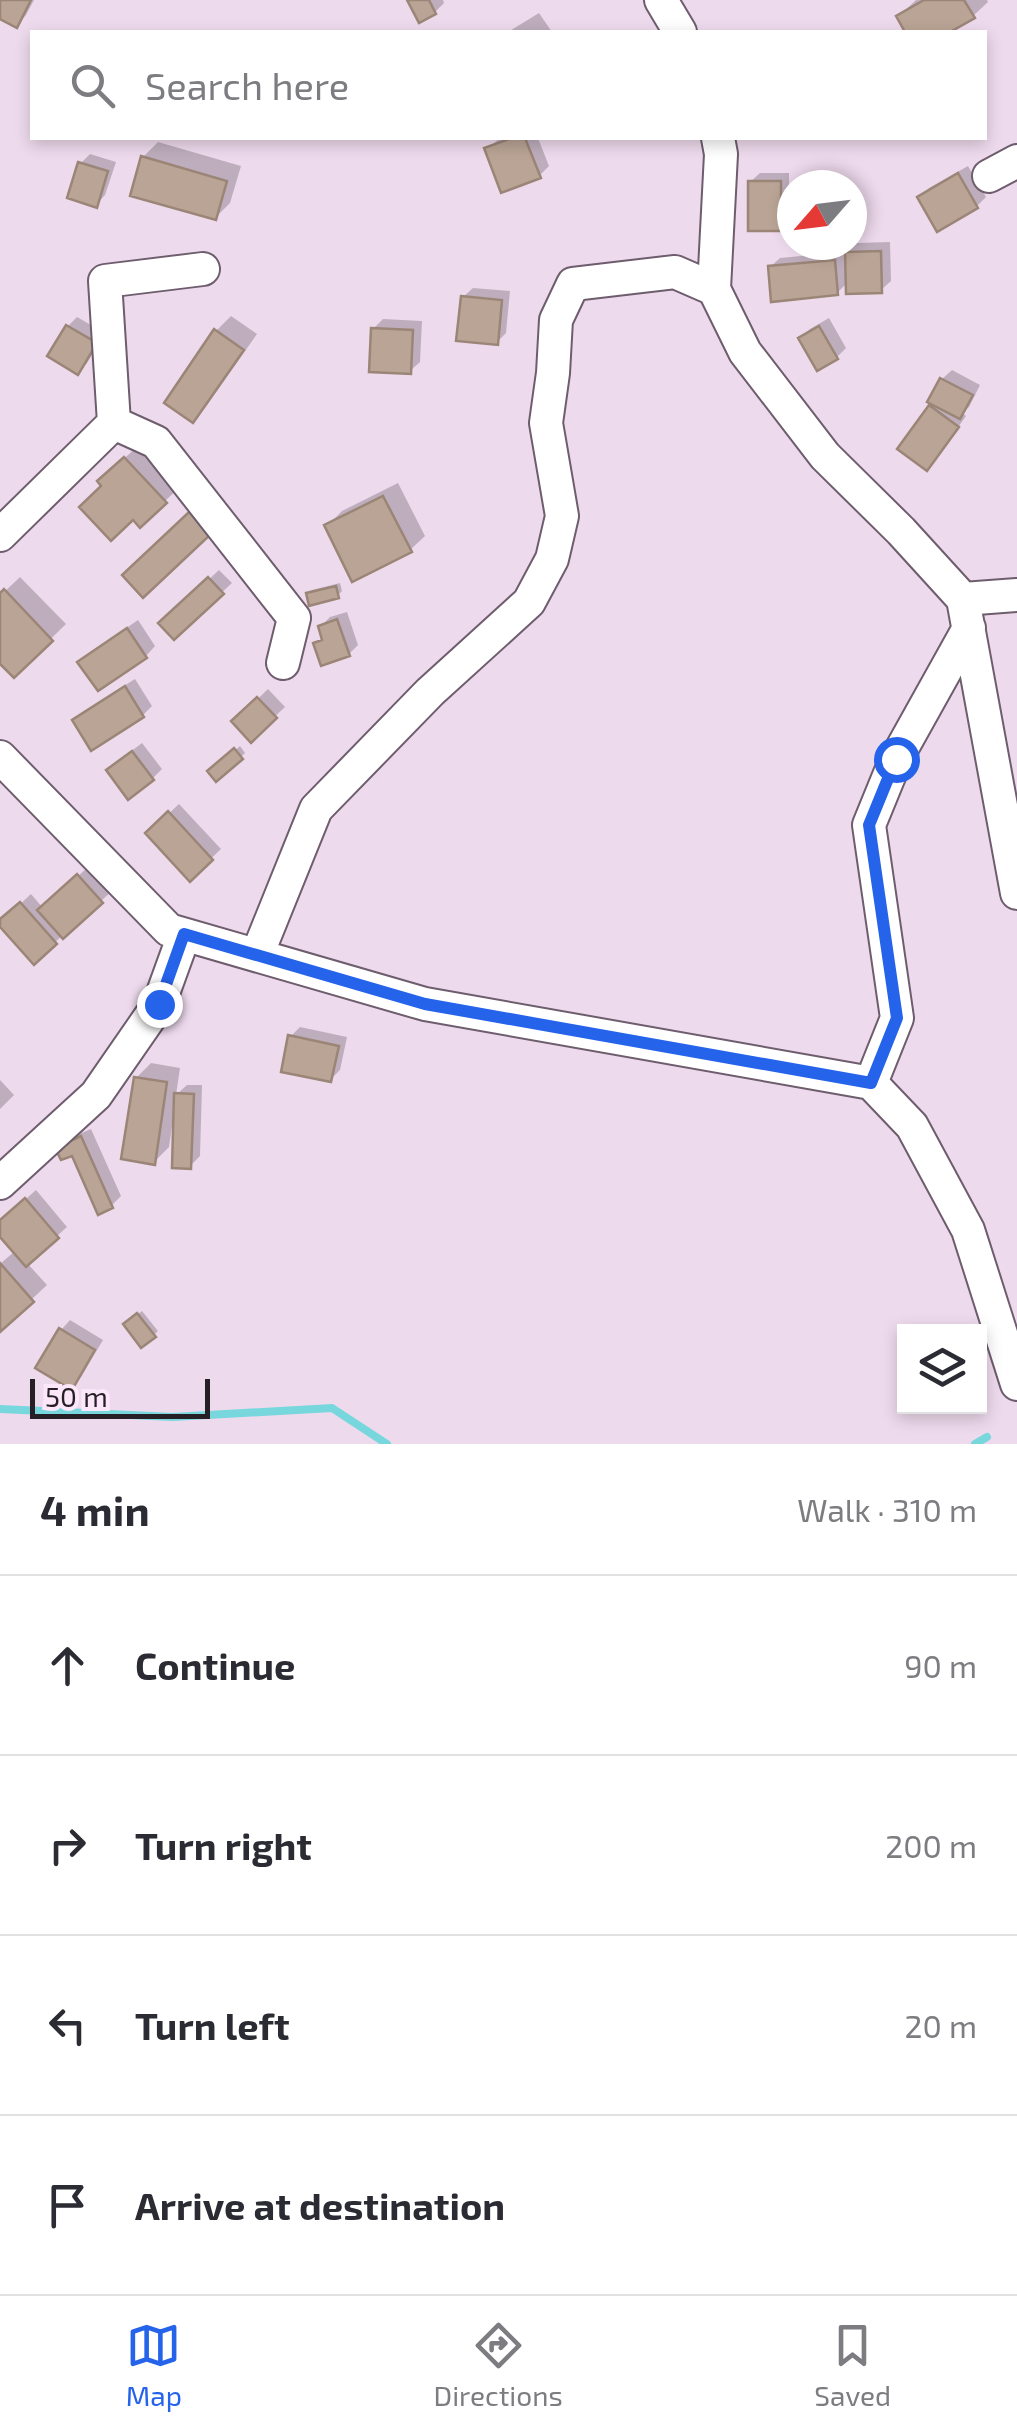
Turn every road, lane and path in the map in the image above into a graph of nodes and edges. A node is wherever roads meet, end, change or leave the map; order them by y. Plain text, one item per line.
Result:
1 (661, 0) edge
2 (679, 30) edge
3 (718, 140) edge
4 (203, 269) dead end
5 (714, 289) junction
6 (114, 422) junction
7 (0, 534) edge
8 (1017, 594) edge
9 (966, 613) junction
10 (283, 664) dead end
11 (5, 770) edge
12 (1017, 894) edge
13 (184, 934) junction
14 (256, 956) junction
15 (871, 1083) junction
16 (0, 1183) edge
17 (1017, 1384) edge

1 - 2 street
3 - 5 street
4 - 6 street
5 - 9 street
5 - 14 street
6 - 7 street
6 - 10 street
8 - 9 street
9 - 12 street
9 - 15 street
11 - 13 street
13 - 14 street
13 - 16 street
14 - 15 street
15 - 17 street

